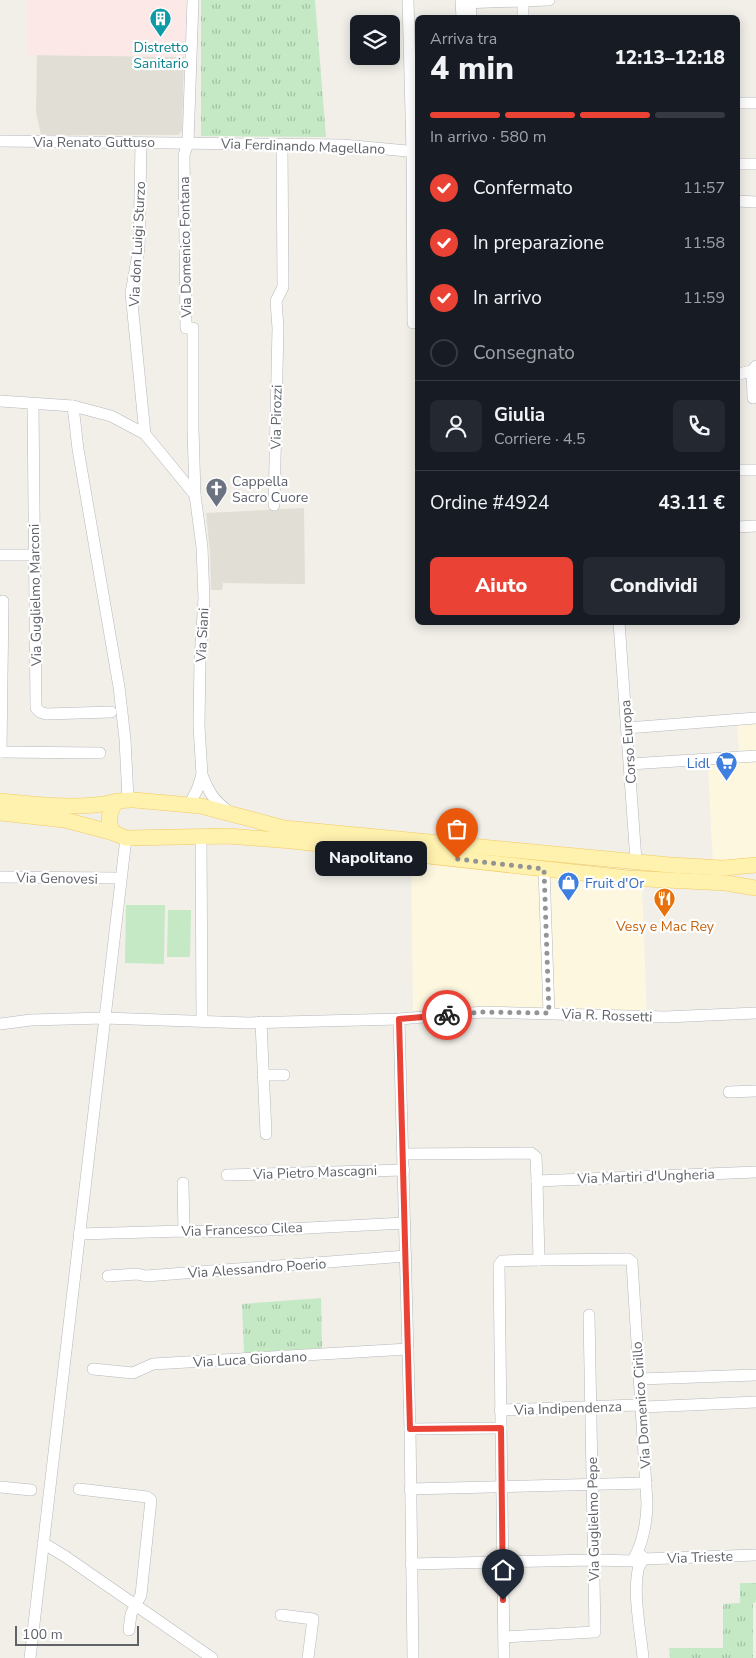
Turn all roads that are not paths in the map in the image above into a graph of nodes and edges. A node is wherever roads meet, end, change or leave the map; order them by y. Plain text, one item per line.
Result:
1 (193, 0) edge
2 (408, 0) edge
3 (523, 0) edge
4 (549, 0) edge
5 (466, 1) edge
6 (463, 15) edge
7 (469, 15) edge
8 (523, 15) edge
9 (756, 103) edge
10 (740, 104) edge
11 (0, 141) edge
12 (141, 143) junction
13 (188, 143) junction
14 (282, 144) junction
15 (415, 152) edge
16 (740, 164) edge
17 (756, 164) edge
18 (740, 201) edge
19 (756, 202) edge
20 (413, 323) dead end
21 (754, 368) edge
22 (740, 373) edge
23 (753, 398) dead end
24 (0, 401) edge
25 (33, 404) junction
26 (73, 406) junction
27 (145, 434) junction
28 (740, 470) edge
29 (756, 470) edge
30 (195, 495) junction
31 (274, 505) dead end
32 (756, 526) edge
33 (740, 527) edge
34 (0, 555) edge
35 (34, 555) junction
36 (3, 601) dead end
37 (619, 625) edge
38 (111, 712) dead end
39 (756, 718) edge
40 (627, 728) junction
41 (1, 752) edge
42 (100, 752) dead end
43 (756, 756) edge
44 (630, 764) junction
45 (202, 775) junction
46 (123, 800) junction
47 (0, 801) edge
48 (189, 805) junction
49 (212, 810) junction
50 (0, 813) edge
51 (233, 815) junction
52 (120, 835) junction
53 (203, 837) junction
54 (636, 861) junction
55 (756, 865) edge
56 (544, 869) junction
57 (0, 877) edge
58 (114, 878) dead end
59 (756, 888) edge
60 (549, 1013) junction
61 (756, 1013) edge
62 (104, 1018) junction
63 (399, 1019) junction
64 (202, 1020) junction
65 (261, 1022) junction
66 (0, 1024) edge
67 (263, 1075) junction
68 (284, 1075) dead end
69 (756, 1091) edge
70 (729, 1092) dead end
71 (266, 1134) dead end
72 (403, 1154) junction
73 (404, 1170) junction
74 (756, 1172) edge
75 (227, 1175) dead end
76 (536, 1181) junction
77 (183, 1183) dead end
78 (405, 1223) junction
79 (184, 1231) junction
80 (79, 1234) junction
81 (406, 1256) junction
82 (539, 1260) junction
83 (108, 1276) dead end
84 (589, 1315) dead end
85 (408, 1350) junction
86 (93, 1369) dead end
87 (756, 1375) edge
88 (640, 1379) dead end
89 (756, 1402) edge
90 (591, 1406) junction
91 (640, 1406) junction
92 (500, 1410) junction
93 (501, 1428) junction
94 (410, 1429) junction
95 (646, 1483) junction
96 (593, 1486) junction
97 (0, 1487) edge
98 (501, 1488) junction
99 (78, 1489) dead end
100 (410, 1489) junction
101 (31, 1490) dead end
102 (43, 1543) junction
103 (756, 1555) edge
104 (637, 1557) junction
105 (593, 1560) junction
106 (502, 1562) junction
107 (411, 1564) junction
108 (136, 1605) junction
109 (281, 1615) dead end
110 (129, 1630) dead end
111 (504, 1638) junction
112 (30, 1658) edge
113 (212, 1658) edge
114 (308, 1658) edge
115 (413, 1658) edge
116 (504, 1658) edge
117 (643, 1658) edge

1 - 13 street
2 - 15 street
3 - 4 street
3 - 5 street
3 - 8 street
5 - 6 street
5 - 7 street
9 - 10 street
11 - 12 street, Via Renato Guttuso
12 - 13 street, Via Renato Guttuso
12 - 27 street, Via don Luigi Sturzo
13 - 14 street, Via Ferdinando Magellano
13 - 30 street, Via Domenico Fontana
14 - 15 street, Via Ferdinando Magellano
14 - 31 street, Via Pirozzi
15 - 20 street
16 - 17 street
18 - 19 street
21 - 22 street
21 - 23 street
24 - 25 street
25 - 26 street
25 - 35 street, Via Guglielmo Marconi
26 - 27 street
26 - 46 street
27 - 30 street
28 - 29 street
30 - 45 street, Via Siani
32 - 33 street
34 - 35 street
35 - 38 street, Via Guglielmo Marconi
36 - 41 street
37 - 40 street, Corso Europa
39 - 40 street
40 - 44 street, Corso Europa
41 - 42 street
43 - 44 street
44 - 54 street, Corso Europa
45 - 48 street
45 - 51 street
46 - 47 main road
46 - 48 main road
46 - 52 main road
48 - 49 main road
49 - 51 main road
49 - 53 main road
50 - 52 main road
51 - 54 main road
52 - 53 main road
52 - 62 street
53 - 56 main road
53 - 64 street
54 - 55 main road
56 - 59 main road
56 - 60 street
57 - 58 street, Via Genovesi
60 - 61 street, Via R. Rossetti
60 - 63 street, Via R. Rossetti
62 - 64 street, Via R. Rossetti
62 - 66 street, Via R. Rossetti
62 - 80 street
63 - 65 street, Via R. Rossetti
63 - 72 street
64 - 65 street, Via R. Rossetti
65 - 67 street
67 - 68 street
67 - 71 street
69 - 70 street
72 - 73 street
72 - 76 street
73 - 75 street, Via Pietro Mascagni
73 - 78 street
74 - 76 street, Via Martiri d'Ungheria
76 - 82 street
77 - 79 street
78 - 79 street, Via Francesco Cilea
78 - 81 street
79 - 80 street, Via Francesco Cilea
80 - 102 street
81 - 83 street, Via Alessandro Poerio
81 - 85 street
82 - 91 street, Via Domenico Cirillo
82 - 92 street
84 - 90 street, Via Guglielmo Pepe
85 - 86 street, Via Luca Giordano
85 - 94 street
87 - 88 street
89 - 91 street, Via Indipendenza
90 - 91 street, Via Indipendenza
90 - 92 street, Via Indipendenza
90 - 96 street, Via Guglielmo Pepe
91 - 95 street, Via Domenico Cirillo
92 - 93 street
93 - 94 street
93 - 98 street
94 - 100 street
95 - 96 street
95 - 104 street, Via Domenico Cirillo
96 - 98 street
96 - 105 street, Via Guglielmo Pepe
97 - 101 street
98 - 100 street
98 - 106 street
99 - 108 street
100 - 107 street
102 - 108 street
102 - 112 street
103 - 104 street, Via Trieste
104 - 105 street, Via Trieste
104 - 117 street
105 - 106 street, Via Trieste
105 - 111 street, Via Guglielmo Pepe
106 - 107 street, Via Trieste
106 - 111 street
107 - 115 street
108 - 110 street
108 - 113 street
109 - 114 street
111 - 116 street

